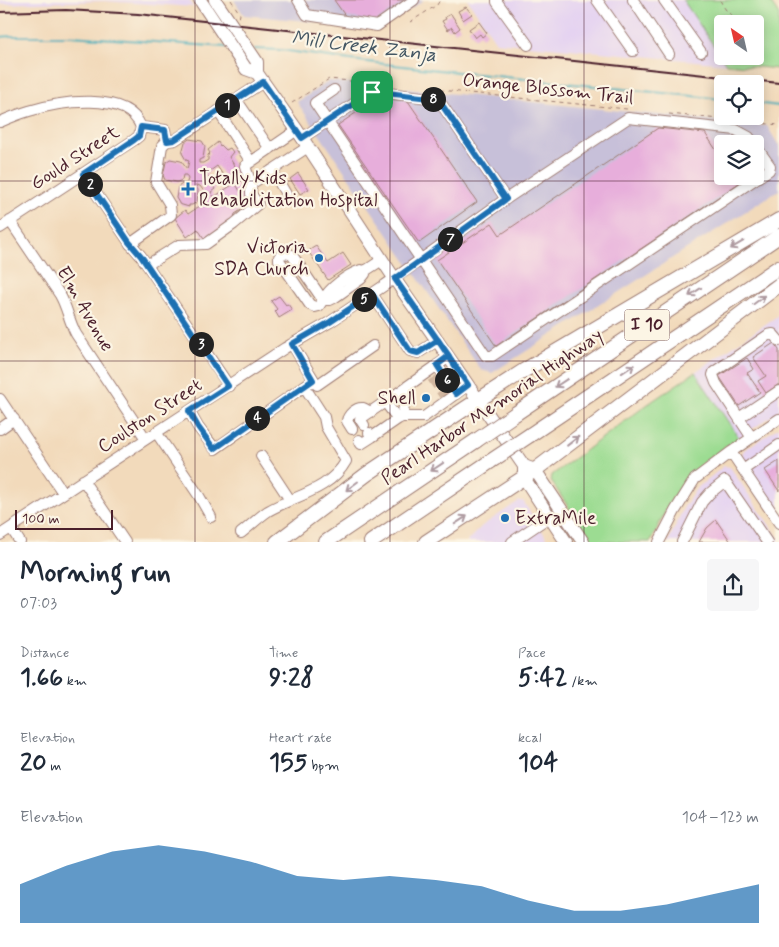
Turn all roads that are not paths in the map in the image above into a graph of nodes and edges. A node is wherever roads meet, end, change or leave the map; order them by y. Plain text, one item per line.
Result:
1 (200, 0) edge
2 (215, 0) edge
3 (298, 0) edge
4 (414, 0) edge
5 (497, 0) edge
6 (597, 0) edge
7 (633, 0) edge
8 (664, 0) edge
9 (528, 45) dead end
10 (633, 51) dead end
11 (702, 52) dead end
12 (669, 54) dead end
13 (259, 72) junction
14 (334, 90) dead end
15 (236, 99) junction
16 (218, 111) junction
17 (328, 121) junction
18 (0, 122) edge
19 (141, 129) junction
20 (745, 135) edge
21 (302, 138) junction
22 (167, 141) junction
23 (270, 149) junction
24 (764, 157) edge
25 (251, 162) junction
26 (272, 170) junction
27 (764, 173) edge
28 (83, 174) junction
29 (251, 184) junction
30 (747, 185) edge
31 (286, 194) dead end
32 (506, 199) junction
33 (779, 220) edge
34 (10, 221) junction
35 (0, 228) edge
36 (779, 236) edge
37 (130, 244) junction
38 (421, 259) junction
39 (382, 260) junction
40 (147, 265) junction
41 (779, 267) edge
42 (395, 279) junction
43 (779, 285) edge
44 (372, 294) junction
45 (323, 300) junction
46 (438, 340) junction
47 (779, 341) edge
48 (292, 344) junction
49 (373, 346) dead end
50 (449, 356) junction
51 (437, 365) junction
52 (313, 380) junction
53 (468, 385) junction
54 (228, 386) junction
55 (304, 386) junction
56 (408, 386) junction
57 (779, 391) edge
58 (456, 394) junction
59 (0, 399) edge
60 (479, 400) junction
61 (385, 402) junction
62 (189, 411) junction
63 (371, 412) junction
64 (400, 418) junction
65 (739, 418) junction
66 (14, 419) junction
67 (779, 420) edge
68 (0, 429) edge
69 (352, 429) dead end
70 (156, 432) junction
71 (368, 432) junction
72 (752, 438) junction
73 (146, 439) junction
74 (359, 440) dead end
75 (779, 445) edge
76 (731, 452) junction
77 (262, 456) dead end
78 (743, 470) junction
79 (527, 471) junction
80 (83, 480) junction
81 (63, 493) junction
82 (290, 500) junction
83 (776, 510) edge
84 (211, 517) dead end
85 (549, 517) junction
86 (779, 522) edge
87 (11, 528) junction
88 (241, 533) dead end
89 (0, 535) edge
90 (20, 542) edge
91 (125, 542) edge
92 (277, 542) edge
93 (326, 542) edge
94 (371, 542) edge
95 (426, 542) edge
96 (512, 542) edge
97 (566, 542) edge
98 (583, 542) edge
99 (659, 542) edge
100 (682, 542) edge
101 (766, 542) edge

1 - 13 main road
2 - 13 main road
3 - 4 street
5 - 9 street
6 - 10 street
7 - 12 street
8 - 11 street
13 - 15 street
13 - 21 main road
14 - 17 street
15 - 16 street
15 - 23 street
16 - 22 street
16 - 25 street
17 - 21 street
17 - 32 street
17 - 38 street
18 - 19 street
19 - 22 street
19 - 28 street, Gould Street
20 - 32 street, Coulston Street
21 - 23 street
21 - 26 street
21 - 39 main road
22 - 37 street
23 - 25 street
24 - 27 street, Coulston Street
25 - 29 street
26 - 29 street
26 - 31 street
28 - 34 street, Gould Street
28 - 37 street
29 - 40 street
30 - 38 street, Coulston Street
32 - 38 street, Coulston Street
33 -> 60 highway
34 - 35 street, Gould Street
34 - 73 street, Elm Avenue
36 -> 93 highway, Pearl Harbor Memorial Highway / I 10, bridge
37 - 40 street
38 - 42 street, Coulston Street
39 - 42 main road
39 - 45 street
40 - 54 street
94 -> 41 highway, I 10, bridge
42 - 44 street, Coulston Street
42 - 46 main road
79 -> 43 highway
44 - 46 street
44 - 48 street, Coulston Street
45 - 45 street
46 - 50 main road
47 - 65 street
48 - 52 street
48 - 54 street, Coulston Street
49 - 52 street
50 - 51 street
50 - 53 main road
51 - 56 street
51 - 58 street
52 - 55 street
53 - 58 street
53 - 60 main road
54 - 62 street, Coulston Street
55 - 62 street
55 - 82 street
56 - 61 street
56 - 64 street
57 - 65 street
58 - 64 street
59 - 66 street
60 - 79 main road
60 -> 92 highway
61 - 63 street
61 - 64 street
62 - 70 street, Coulston Street
63 - 69 street
63 - 71 street
64 - 71 street
65 - 72 street
66 - 68 street
66 - 81 street
67 - 72 street
70 - 73 street, Coulston Street
70 - 84 street
71 - 74 street
72 - 76 street
73 - 80 street, Coulston Street
75 - 78 street
76 - 78 street
76 - 99 street
77 - 82 street
78 - 83 street
79 - 85 main road
95 -> 79 highway
79 - 98 main road
80 - 81 street, Coulston Street
80 - 91 street
81 - 87 street, Coulston Street
82 - 88 street
83 - 86 street
85 - 96 street
85 - 97 main road
87 - 89 street, Coulston Street
87 - 90 street
100 - 101 street

